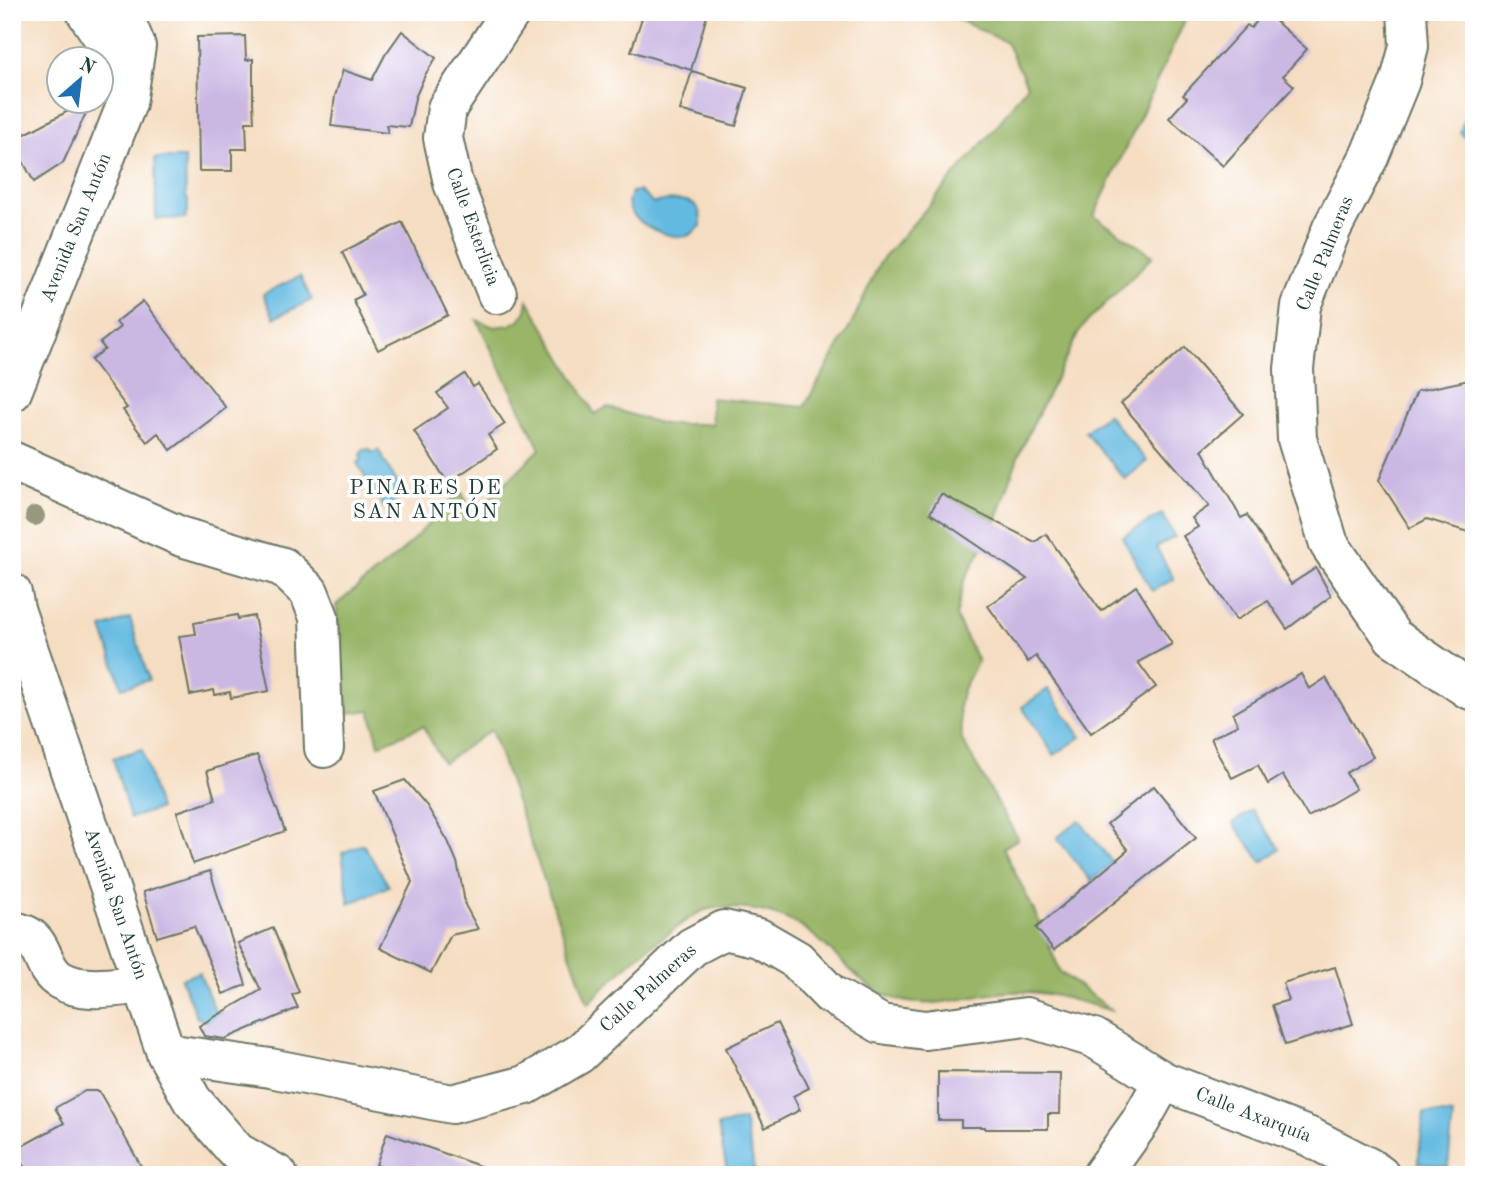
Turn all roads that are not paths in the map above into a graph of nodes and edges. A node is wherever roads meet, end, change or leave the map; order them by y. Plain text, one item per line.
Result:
1 (86, 12) edge
2 (122, 12) edge
3 (511, 12) edge
4 (1407, 12) edge
5 (127, 103) junction
6 (496, 294) dead end
7 (12, 392) edge
8 (12, 461) edge
9 (12, 593) edge
10 (1474, 691) edge
11 (324, 748) dead end
12 (12, 931) edge
13 (142, 985) junction
14 (166, 1053) junction
15 (1163, 1080) junction
16 (278, 1175) edge
17 (1102, 1175) edge
18 (1380, 1175) edge

1 - 5 street
2 - 5 street, Avenida San Antón
3 - 6 street, Calle Esterlicia
4 - 10 street, Calle Palmeras
5 - 7 street, Avenida San Antón
8 - 11 street
9 - 13 street, Avenida San Antón
12 - 13 street
13 - 14 street, Avenida San Antón
14 - 15 street, Calle Palmeras
14 - 16 street, Avenida San Antón
15 - 17 street
15 - 18 street, Calle Axarquía

